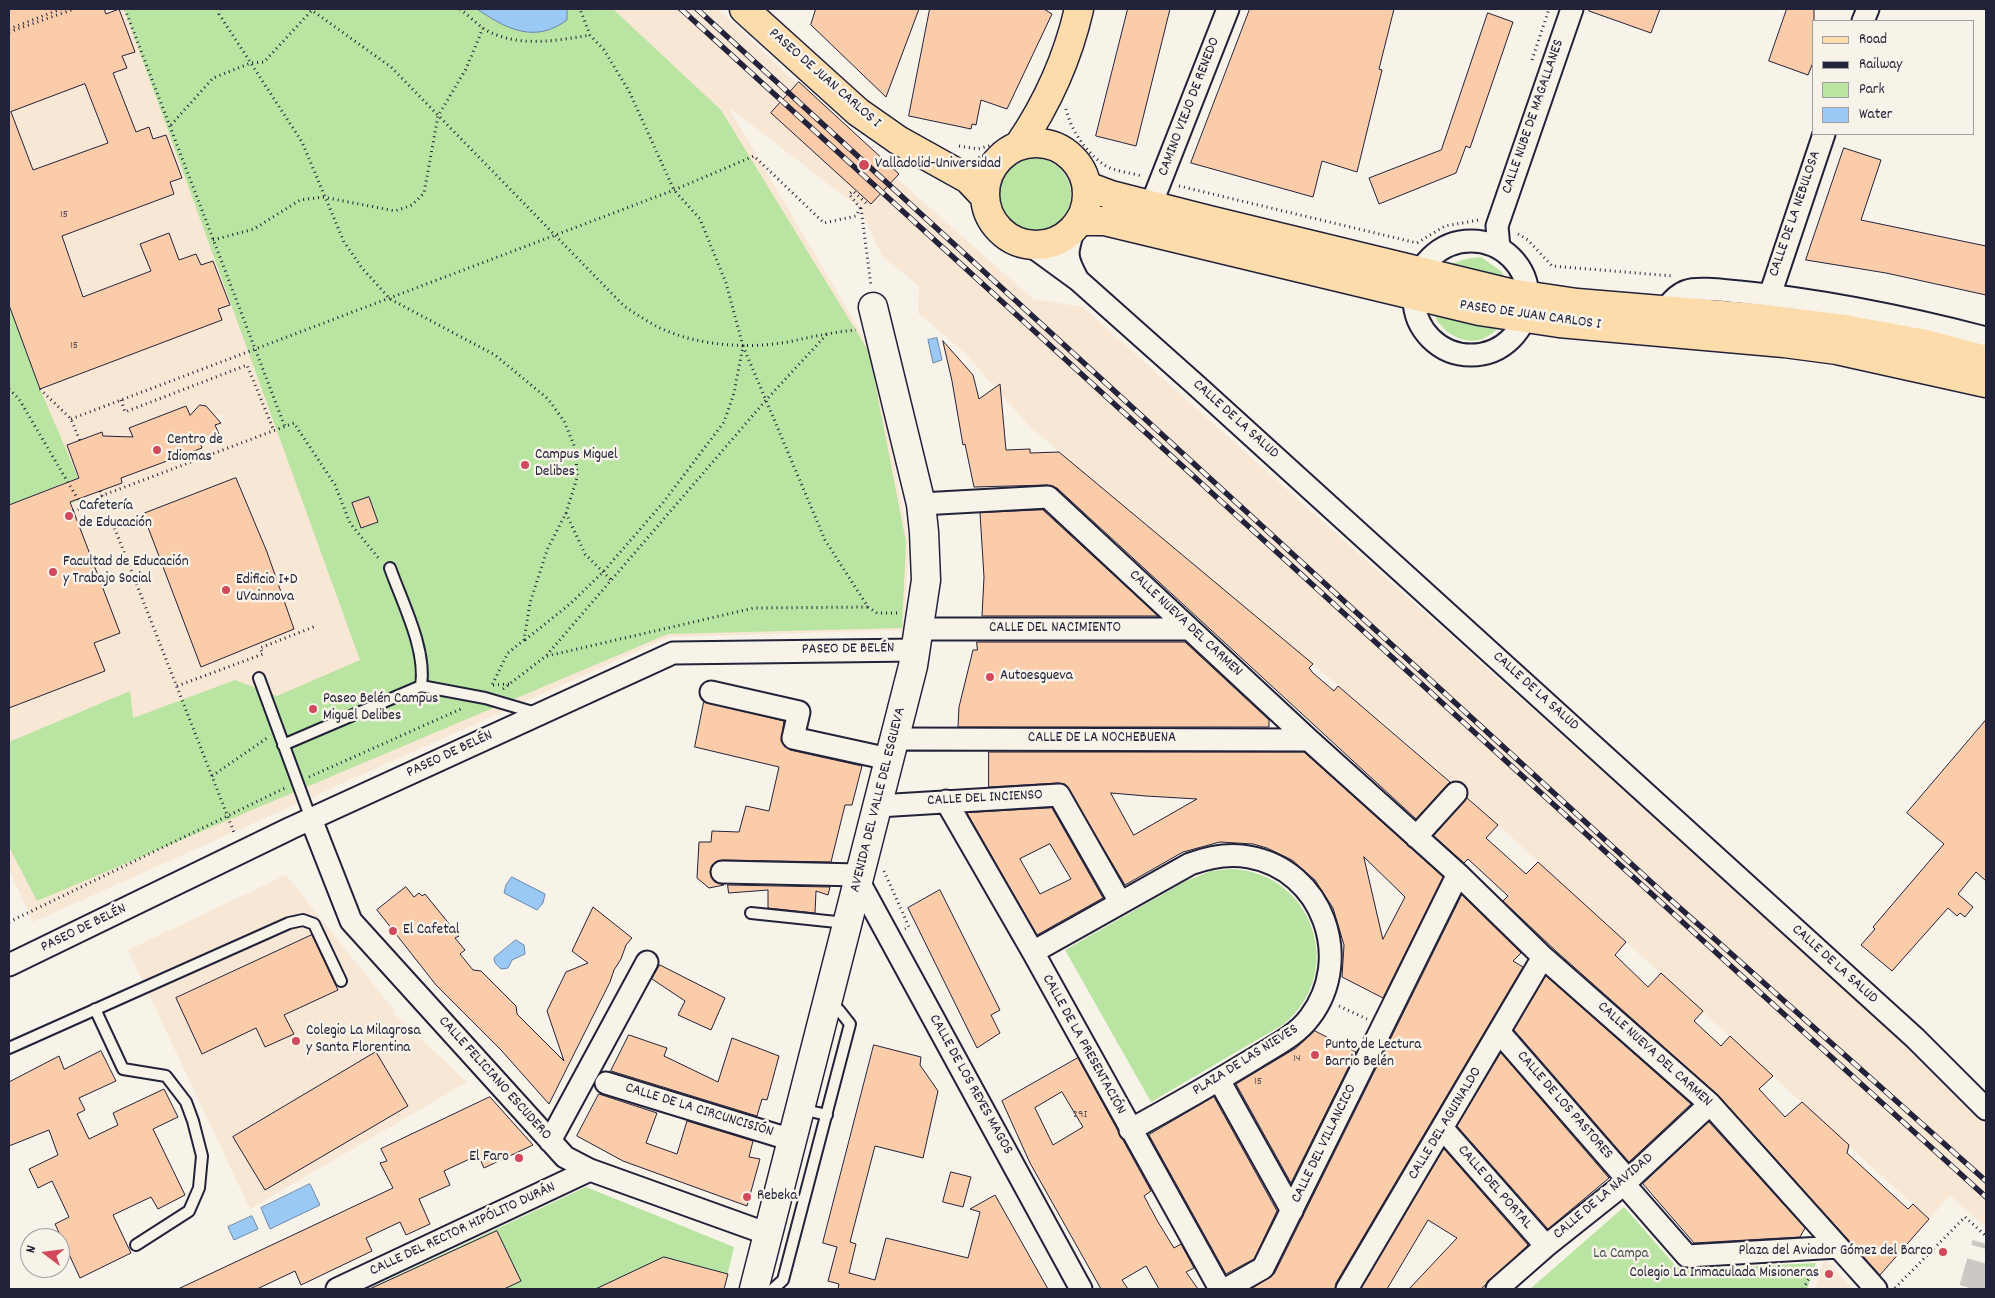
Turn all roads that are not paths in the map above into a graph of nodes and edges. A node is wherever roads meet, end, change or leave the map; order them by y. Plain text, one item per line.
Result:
1 (744, 9) edge
2 (1079, 9) edge
3 (1228, 9) edge
4 (1572, 9) edge
5 (1047, 99) junction
6 (1824, 135) edge
7 (1006, 148) junction
8 (1063, 150) junction
9 (942, 152) junction
10 (1087, 186) junction
11 (985, 197) junction
12 (1150, 205) junction
13 (1077, 225) junction
14 (1497, 226) junction
15 (1477, 240) junction
16 (1030, 245) junction
17 (1499, 248) junction
18 (1078, 280) junction
19 (1417, 284) junction
20 (1770, 295) junction
21 (1527, 307) junction
22 (1664, 310) junction
23 (876, 317) road end
24 (1986, 338) edge
25 (1986, 360) edge
26 (1986, 383) edge
27 (921, 504) junction
28 (390, 568) road end
29 (1190, 629) junction
30 (913, 631) junction
31 (259, 678) dead end
32 (421, 686) junction
33 (711, 692) dead end
34 (538, 713) junction
35 (1309, 740) junction
36 (283, 745) junction
37 (892, 749) junction
38 (1456, 793) dead end
39 (946, 801) junction
40 (878, 806) junction
41 (310, 819) junction
42 (1416, 836) junction
43 (722, 872) dead end
44 (867, 874) junction
45 (1458, 874) junction
46 (1120, 902) junction
47 (751, 912) dead end
48 (847, 923) junction
49 (1033, 952) junction
50 (1543, 957) junction
51 (647, 962) dead end
52 (9, 965) edge
53 (341, 981) dead end
54 (826, 1006) junction
55 (95, 1009) junction
56 (1499, 1032) junction
57 (9, 1048) edge
58 (1219, 1080) junction
59 (606, 1083) dead end
60 (1961, 1083) junction
61 (1986, 1094) edge
62 (1710, 1104) junction
63 (800, 1109) junction
64 (1986, 1109) edge
65 (826, 1115) junction
66 (1443, 1129) junction
67 (1130, 1130) junction
68 (792, 1140) junction
69 (550, 1142) junction
70 (590, 1170) junction
71 (1626, 1182) junction
72 (1292, 1211) junction
73 (768, 1234) junction
74 (136, 1245) dead end
75 (1546, 1246) junction
76 (1838, 1247) junction
77 (337, 1289) edge
78 (754, 1289) edge
79 (773, 1289) edge
80 (1081, 1289) edge
81 (1220, 1289) edge
82 (1226, 1289) edge
83 (1347, 1289) edge
84 (1497, 1289) edge
85 (1876, 1289) edge

1 - 9 main road, PASEO DE JUAN CARLOS I
2 - 5 main road
3 - 12 street, CAMINO VIEJO DE RENEDO
4 - 14 street, CALLE NUBE DE MAGALLANES
5 - 7 main road
5 - 8 main road
6 - 20 street, CALLE DE LA NEBULOSA
7 - 8 main road
7 - 9 main road, PASEO DE JUAN CARLOS I
7 - 11 main road
8 - 10 main road
9 - 11 main road, PASEO DE JUAN CARLOS I
10 - 12 main road, PASEO DE JUAN CARLOS I
10 - 13 main road
11 - 16 main road
12 - 19 main road, PASEO DE JUAN CARLOS I
13 - 16 main road
13 - 18 street, CALLE DE LA SALUD
13 - 19 main road, PASEO DE JUAN CARLOS I
14 - 15 street
14 - 17 street, CALLE NUBE DE MAGALLANES
15 - 17 street
15 - 19 street
16 - 18 street, CALLE DE LA SALUD
17 - 21 street
18 - 60 street, CALLE DE LA SALUD
19 - 21 main road, PASEO DE JUAN CARLOS I
19 - 21 street
20 - 22 street
20 - 24 street
21 - 22 main road, PASEO DE JUAN CARLOS I
21 - 26 main road, PASEO DE JUAN CARLOS I
22 - 25 main road, PASEO DE JUAN CARLOS I
23 - 27 street, AVENIDA DEL VALLE DEL ESGUEVA
27 - 29 street, CALLE NUEVA DEL CARMEN
27 - 30 street, AVENIDA DEL VALLE DEL ESGUEVA
28 - 32 lane
29 - 30 street, CALLE DEL NACIMIENTO
29 - 35 street, CALLE NUEVA DEL CARMEN
30 - 34 street, PASEO DE BELÉN
30 - 37 street, AVENIDA DEL VALLE DEL ESGUEVA
31 - 36 lane
32 - 34 lane
32 - 36 lane
33 - 37 street, CALLE DE LA NOCHEBUENA
34 - 41 street, PASEO DE BELÉN
35 - 37 street, CALLE DE LA NOCHEBUENA
35 - 42 street, CALLE NUEVA DEL CARMEN
36 - 41 lane
37 - 40 street, AVENIDA DEL VALLE DEL ESGUEVA
38 - 42 street
39 - 40 street, CALLE DEL INCIENSO
39 - 46 street, CALLE DEL INCIENSO
39 - 49 street, CALLE DE LA PRESENTACIÓN
40 - 44 street, AVENIDA DEL VALLE DEL ESGUEVA
41 - 52 street, PASEO DE BELÉN
41 - 69 street, CALLE FELICIANO ESCUDERO
42 - 45 street, CALLE NUEVA DEL CARMEN
43 - 44 street
44 - 48 street, AVENIDA DEL VALLE DEL ESGUEVA
44 - 80 street, CALLE DE LOS REYES MAGOS
45 - 50 street, CALLE NUEVA DEL CARMEN
45 - 72 street, CALLE DEL VILLANCICO
46 - 49 street, PLAZA DE LAS NIEVES
46 - 58 street, PLAZA DE LAS NIEVES
47 - 48 lane
48 - 54 street, AVENIDA DEL VALLE DEL ESGUEVA
49 - 67 street, CALLE DE LA PRESENTACIÓN
50 - 56 street, CALLE DEL AGUINALDO
50 - 62 street, CALLE NUEVA DEL CARMEN
51 - 69 street
53 - 55 lane
54 - 63 street, AVENIDA DEL VALLE DEL ESGUEVA
54 - 65 lane
55 - 57 lane
55 - 74 lane
56 - 66 street, CALLE DEL AGUINALDO
56 - 71 street, CALLE DE LOS PASTORES
58 - 67 street, PLAZA DE LAS NIEVES
58 - 72 street
59 - 68 street, CALLE DE LA CIRCUNCISIÓN
60 - 61 street
60 - 64 street, CALLE DE LA SALUD
62 - 71 street, CALLE DE LA NAVIDAD
62 - 76 street, CALLE NUEVA DEL CARMEN
63 - 65 lane
63 - 68 street, AVENIDA DEL VALLE DEL ESGUEVA
65 - 79 lane
66 - 75 street, CALLE DEL PORTAL
66 - 83 street, CALLE DEL AGUINALDO
67 - 81 street, CALLE DE LA PRESENTACIÓN
68 - 73 street, AVENIDA DEL VALLE DEL ESGUEVA
69 - 70 street, CALLE FELICIANO ESCUDERO
70 - 73 street, CALLE FELICIANO ESCUDERO
70 - 77 street, CALLE DEL RECTOR HIPÓLITO DURÁN
71 - 75 street, CALLE DE LA NAVIDAD
71 - 76 street, CALLE DE LOS PASTORES
72 - 82 street, CALLE DEL VILLANCICO
73 - 78 street, AVENIDA DEL VALLE DEL ESGUEVA
75 - 84 street, CALLE DE LA NAVIDAD
76 - 85 street, CALLE NUEVA DEL CARMEN

